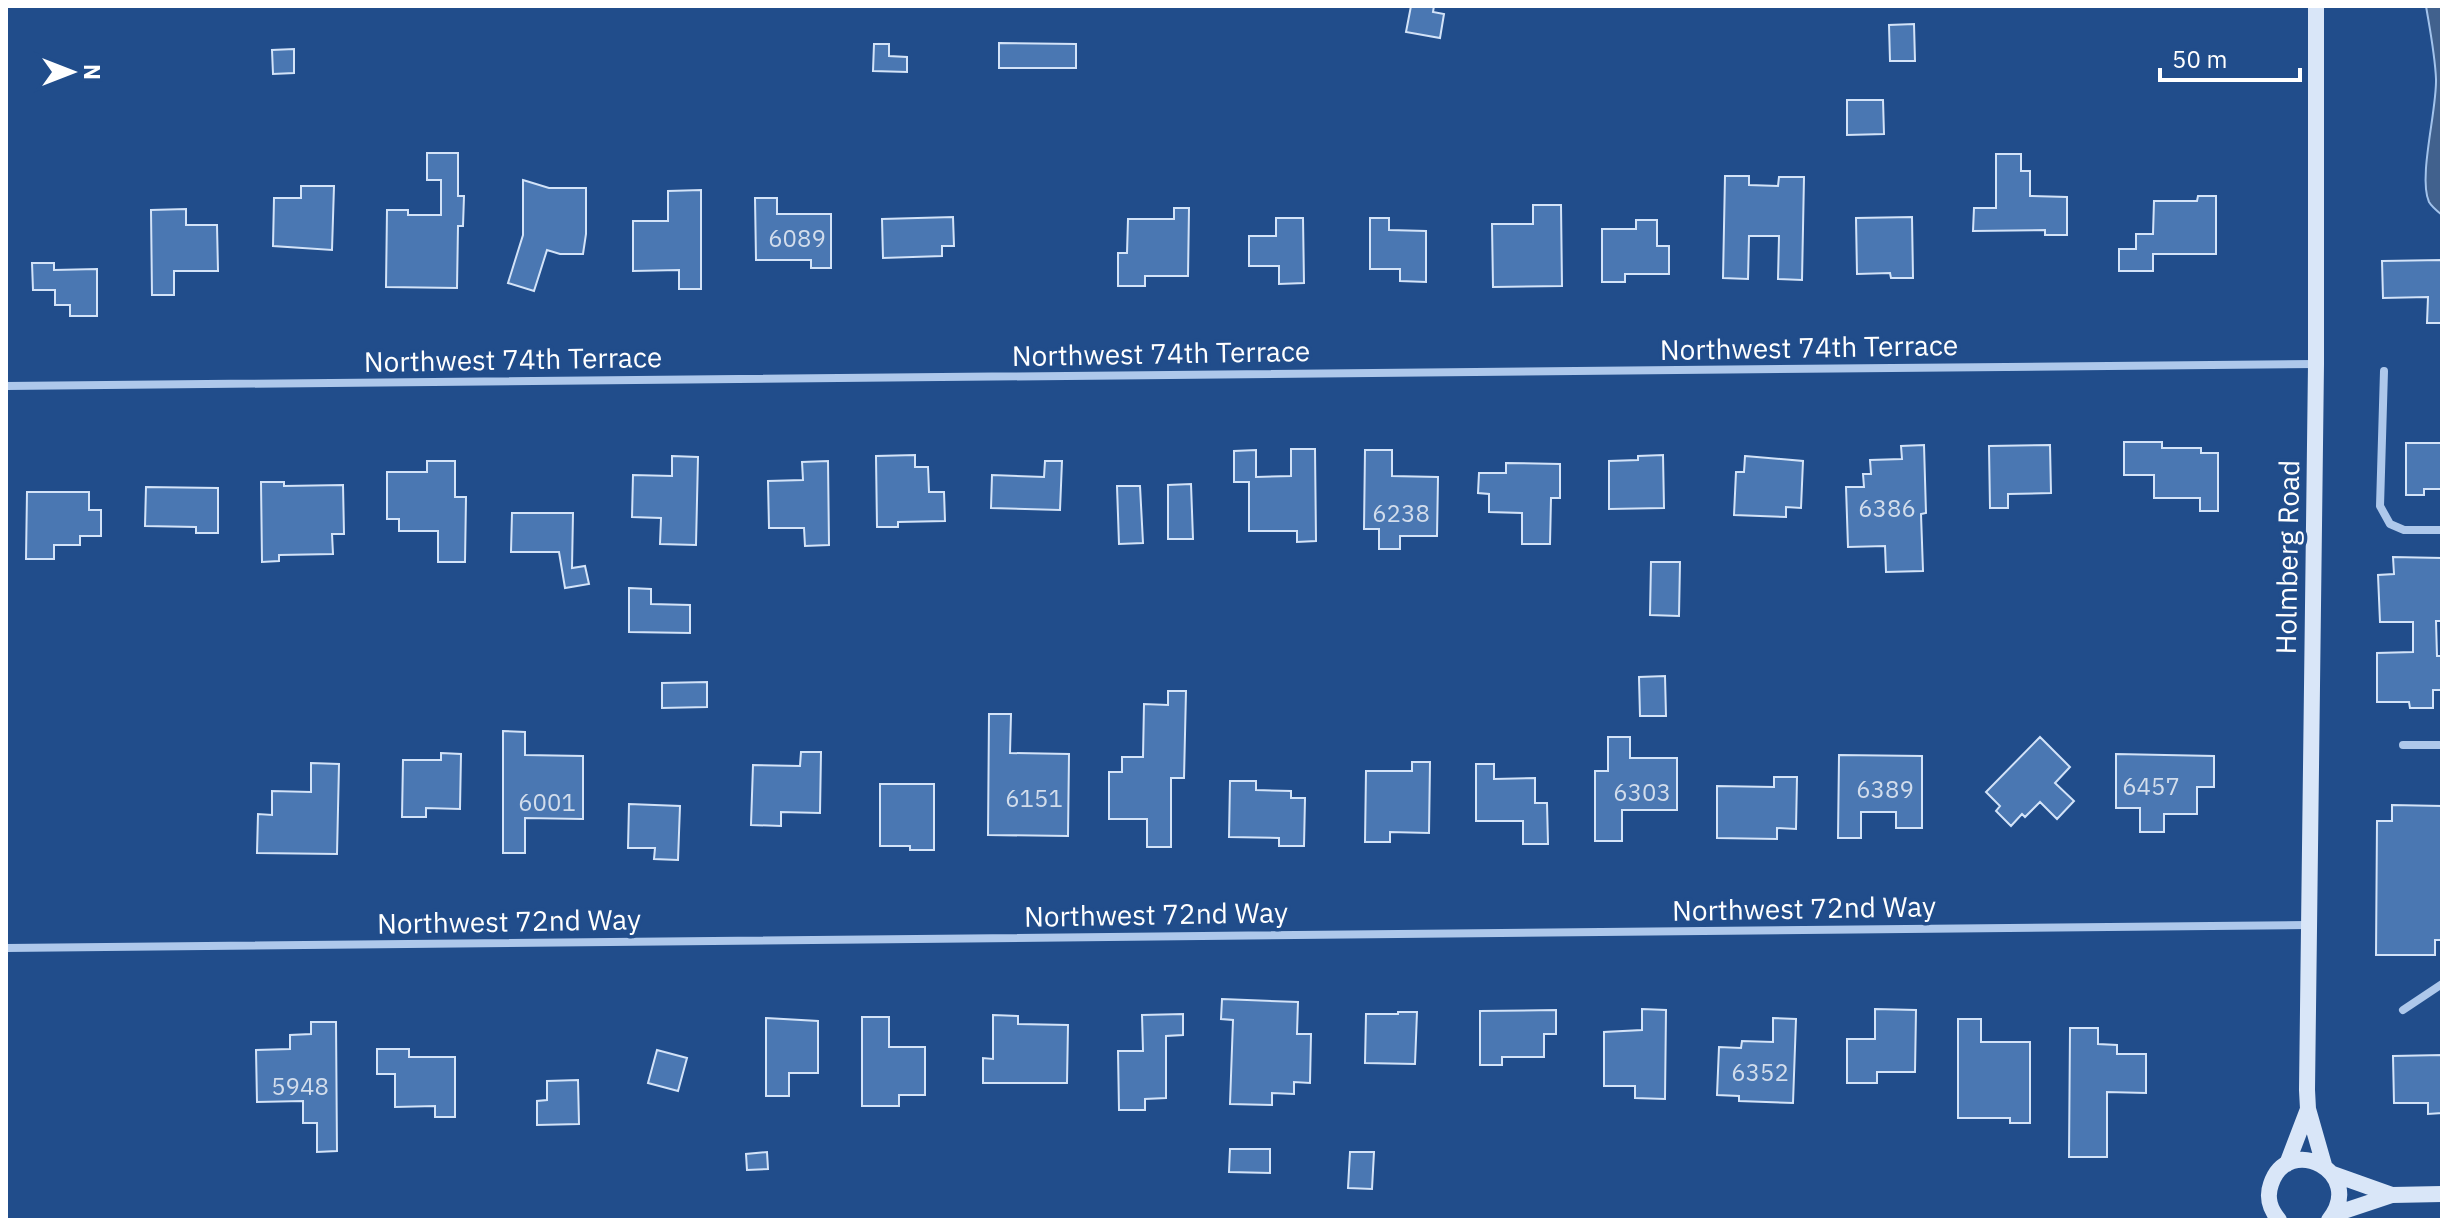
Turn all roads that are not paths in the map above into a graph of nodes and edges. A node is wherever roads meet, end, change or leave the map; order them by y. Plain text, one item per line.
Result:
1 (2316, 6) edge
2 (2316, 364) junction
3 (2384, 371) dead end
4 (6, 386) edge
5 (2442, 530) edge
6 (2403, 745) dead end
7 (2442, 745) edge
8 (2307, 925) junction
9 (6, 948) edge
10 (2442, 984) edge
11 (2403, 1010) dead end
12 (2308, 1109) junction
13 (2287, 1164) junction
14 (2328, 1169) junction
15 (2442, 1194) edge
16 (2392, 1195) junction
17 (2332, 1217) edge
18 (2279, 1220) edge

1 - 2 street, Holmberg Road
2 - 4 street, Northwest 74th Terrace
2 - 8 street, Holmberg Road
3 - 5 street
6 - 7 street
8 - 9 street, Northwest 72nd Way
8 - 12 street, Holmberg Road
10 - 11 street
12 - 13 street, Holmberg Road
12 - 14 street, Holmberg Road
13 - 14 street
13 - 18 street, Holmberg Road
14 - 16 street
14 - 17 street, Holmberg Road
15 - 16 street
16 - 17 street

